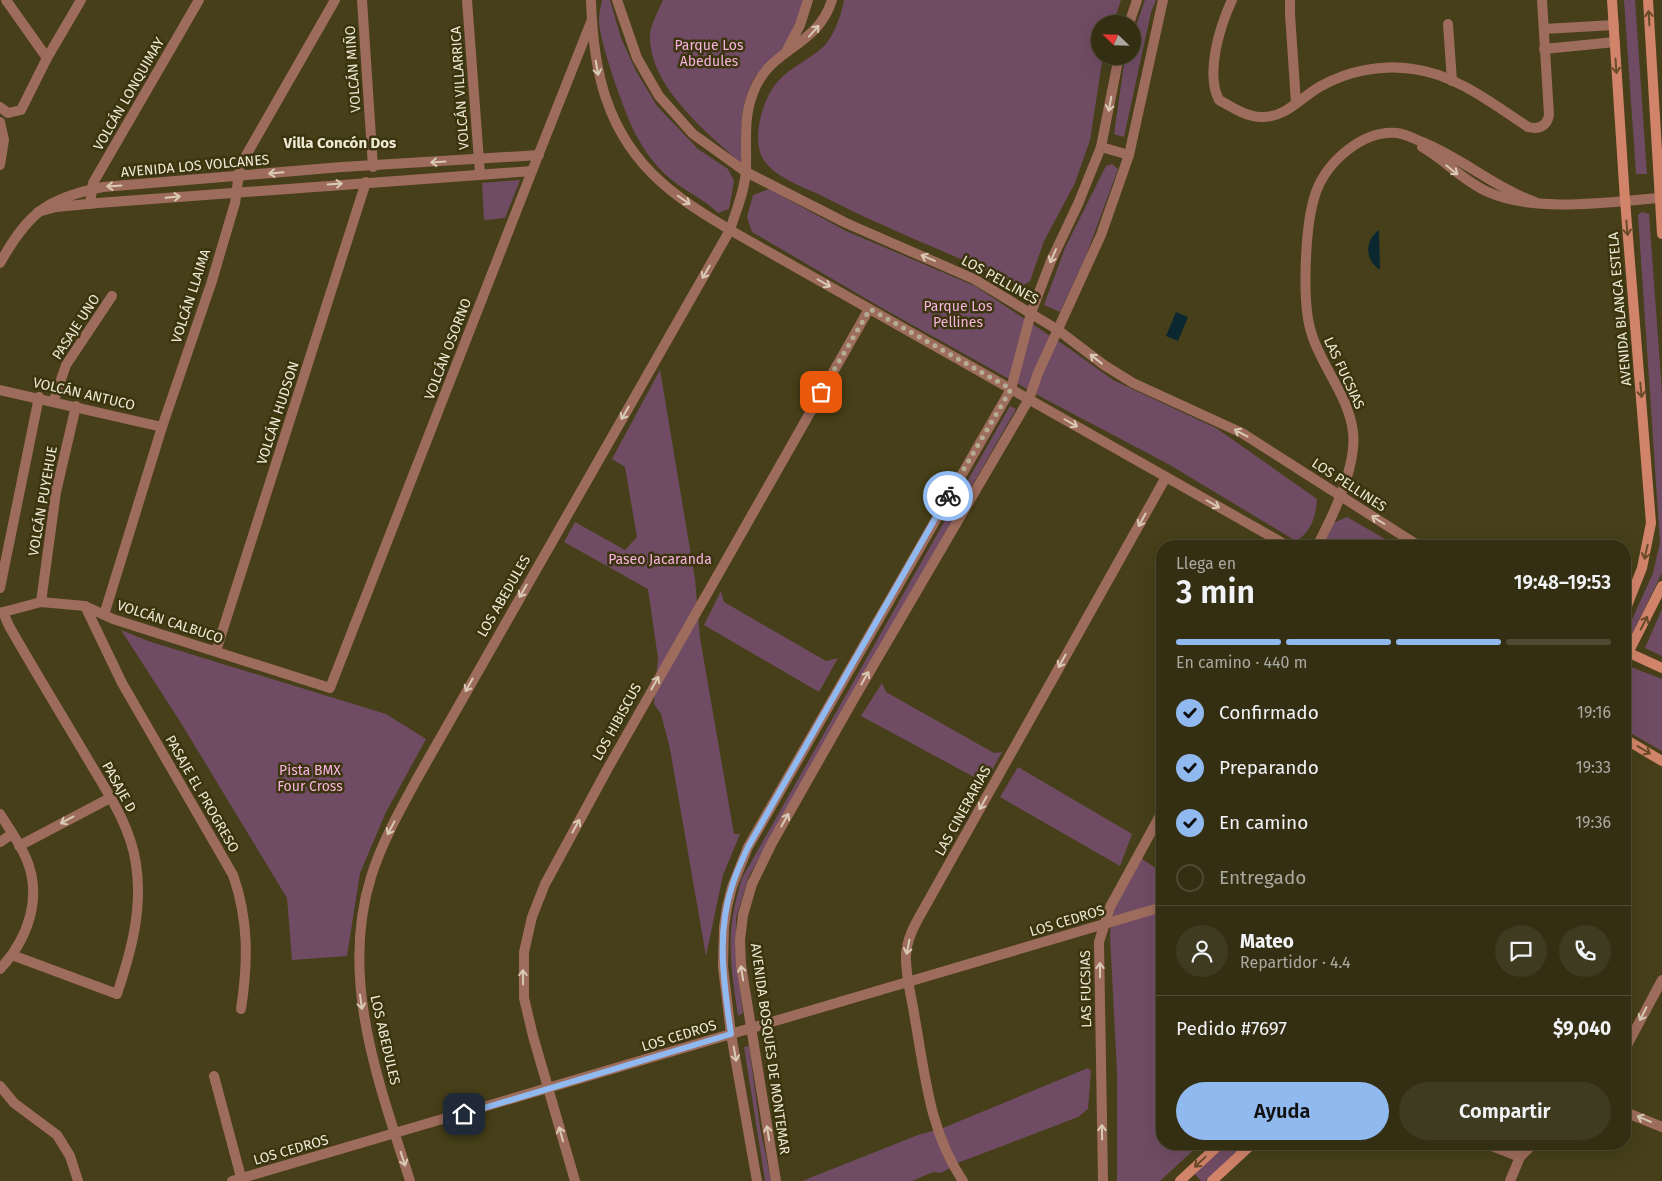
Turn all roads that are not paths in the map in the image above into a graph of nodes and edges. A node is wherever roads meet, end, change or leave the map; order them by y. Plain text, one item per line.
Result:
1 (6, 0) edge
2 (81, 0) edge
3 (199, 0) edge
4 (335, 0) edge
5 (362, 0) edge
6 (467, 0) edge
7 (591, 0) edge
8 (617, 0) edge
9 (808, 0) edge
10 (832, 0) edge
11 (1137, 0) edge
12 (1163, 0) edge
13 (1232, 0) edge
14 (1290, 0) edge
15 (1542, 0) edge
16 (1612, 0) edge
17 (1648, 0) edge
18 (1131, 15) edge
19 (592, 20) junction
20 (1448, 24) dead end
21 (1614, 25) junction
22 (1544, 30) junction
23 (1615, 42) junction
24 (1544, 49) junction
25 (786, 53) junction
26 (47, 58) junction
27 (1117, 65) edge
28 (1452, 82) junction
29 (1296, 103) junction
30 (0, 107) edge
31 (0, 122) edge
32 (1101, 147) junction
33 (539, 155) junction
34 (1129, 155) junction
35 (479, 159) junction
36 (0, 165) edge
37 (373, 167) junction
38 (532, 171) junction
39 (746, 172) junction
40 (480, 174) junction
41 (240, 176) junction
42 (366, 182) junction
43 (91, 189) junction
44 (237, 191) junction
45 (1659, 198) junction
46 (1625, 200) junction
47 (90, 204) junction
48 (38, 212) junction
49 (730, 230) junction
50 (1662, 234) edge
51 (0, 262) edge
52 (112, 296) dead end
53 (870, 309) junction
54 (1031, 313) junction
55 (1058, 330) junction
56 (1011, 389) junction
57 (0, 390) edge
58 (39, 397) junction
59 (1029, 399) junction
60 (54, 400) junction
61 (76, 406) junction
62 (162, 427) junction
63 (1166, 477) junction
64 (1339, 496) junction
65 (1277, 540) edge
66 (1320, 540) edge
67 (1409, 540) edge
68 (1662, 586) edge
69 (0, 588) edge
70 (1631, 596) edge
71 (41, 602) junction
72 (85, 606) junction
73 (2, 612) edge
74 (104, 615) junction
75 (1631, 645) edge
76 (216, 652) junction
77 (1631, 656) edge
78 (1662, 668) edge
79 (330, 688) joint
80 (1631, 743) edge
81 (1662, 761) edge
82 (110, 798) junction
83 (0, 814) edge
84 (1156, 823) edge
85 (12, 834) junction
86 (0, 842) edge
87 (19, 846) junction
88 (1156, 909) edge
89 (1104, 925) junction
90 (12, 955) junction
91 (0, 969) edge
92 (1662, 980) edge
93 (909, 982) junction
94 (241, 1009) dead end
95 (751, 1027) junction
96 (731, 1034) junction
97 (1631, 1038) edge
98 (214, 1076) dead end
99 (0, 1086) edge
100 (549, 1089) junction
101 (1631, 1114) edge
102 (1662, 1127) edge
103 (395, 1134) junction
104 (1214, 1150) edge
105 (1246, 1150) edge
106 (1503, 1150) edge
107 (1527, 1150) edge
108 (1520, 1157) junction
109 (1186, 1179) edge
110 (238, 1180) edge
111 (78, 1181) edge
112 (410, 1181) edge
113 (575, 1181) edge
114 (757, 1181) edge
115 (776, 1181) edge
116 (963, 1181) edge
117 (1103, 1181) edge
118 (1212, 1181) edge
119 (1510, 1181) edge

1 - 26 street
2 - 26 street
3 - 43 street, VOLCÁN LONQUIMAY
4 - 41 street, VOLCÁN LLAIMA
5 - 37 street, VOLCÁN MIÑO
6 - 35 street, VOLCÁN VILLARRICA
7 - 19 street
8 - 39 street, LOS PELLINES
9 - 25 street, LOS ABEDULES
25 -> 10 street, LOS ABEDULES
11 - 18 street
12 - 34 street, AVENIDA BOSQUES DE MONTEMAR
13 - 29 street
14 - 29 street
15 - 22 street
16 - 21 main road, AVENIDA BLANCA ESTELA
45 -> 17 main road
19 - 33 street, VOLCÁN OSORNO
19 -> 49 street
20 - 28 street
21 - 22 street
21 - 23 main road, AVENIDA BLANCA ESTELA
22 - 24 street
23 - 24 street
23 -> 46 main road, AVENIDA BLANCA ESTELA
24 - 28 street
25 - 39 street, LOS ABEDULES
26 - 30 street
27 -> 32 street
28 - 29 street
31 - 36 street
32 - 34 street
32 -> 54 street
33 - 35 street, AVENIDA LOS VOLCANES
33 - 38 street, VOLCÁN OSORNO
34 - 55 street, AVENIDA BOSQUES DE MONTEMAR
35 -> 37 street, AVENIDA LOS VOLCANES
35 - 40 street, VOLCÁN VILLARRICA
37 -> 41 street, AVENIDA LOS VOLCANES
38 - 40 street, AVENIDA LOS VOLCANES
38 - 79 street, VOLCÁN OSORNO
39 - 49 street, LOS ABEDULES
54 -> 39 street, LOS PELLINES
40 - 42 street, AVENIDA LOS VOLCANES
41 -> 43 street, AVENIDA LOS VOLCANES
41 - 44 street, VOLCÁN LLAIMA
44 -> 42 street, AVENIDA LOS VOLCANES
42 - 76 street, VOLCÁN HUDSON
43 - 47 street, VOLCÁN LONQUIMAY
43 - 48 street, AVENIDA LOS VOLCANES
47 -> 44 street, AVENIDA LOS VOLCANES
44 - 62 street, VOLCÁN LLAIMA
45 - 46 street, LAS FUCSIAS
45 - 50 main road
46 - 64 street, LAS FUCSIAS
46 -> 70 main road, AVENIDA BLANCA ESTELA
47 - 48 street, AVENIDA LOS VOLCANES
48 - 51 street, AVENIDA LOS VOLCANES
49 -> 53 street
49 -> 103 street, LOS ABEDULES
52 - 60 street, PASAJE UNO
53 - 56 street
100 -> 53 street, LOS HIBISCUS
54 - 55 street, LOS PELLINES
54 - 56 street
55 - 59 street, AVENIDA BOSQUES DE MONTEMAR
64 -> 55 street, LOS PELLINES
56 - 59 street
56 - 96 street
57 - 58 street, VOLCÁN ANTUCO
58 - 60 street, VOLCÁN ANTUCO
58 - 69 street
59 -> 63 street
95 -> 59 street, AVENIDA BOSQUES DE MONTEMAR
60 - 61 street, VOLCÁN ANTUCO
61 - 62 street, VOLCÁN ANTUCO
61 - 71 street, VOLCÁN PUYEHUE
62 - 74 street, VOLCÁN LLAIMA
63 -> 65 street
63 -> 93 street, LAS CINERARIAS
64 - 66 street, LAS FUCSIAS
67 -> 64 street, LOS PELLINES
75 -> 68 main road
71 - 72 street, VOLCÁN CALBUCO
71 - 73 street, VOLCÁN CALBUCO
72 - 74 street, VOLCÁN CALBUCO
72 - 94 street, PASAJE EL PROGRESO
73 - 82 street, PASAJE D
74 - 76 street, VOLCÁN CALBUCO
76 - 79 street, VOLCÁN CALBUCO
77 - 78 main road
80 -> 81 main road
82 -> 87 street
82 - 90 street, PASAJE D
83 - 85 street
84 - 89 street, LAS FUCSIAS
85 - 86 street
85 - 87 street
87 - 90 street
88 - 89 street, LOS CEDROS
89 - 93 street, LOS CEDROS
117 -> 89 street, LAS FUCSIAS
90 - 91 street
92 -> 97 street
93 - 95 street, LOS CEDROS
93 - 116 street, LAS CINERARIAS
95 - 96 street, LOS CEDROS
115 -> 95 street, AVENIDA BOSQUES DE MONTEMAR
96 - 100 street, LOS CEDROS
96 -> 114 street
98 - 110 street
99 - 111 street
100 - 103 street, LOS CEDROS
113 -> 100 street, LOS HIBISCUS
102 -> 101 street
103 - 110 street, LOS CEDROS
103 -> 112 street, LOS ABEDULES
104 -> 109 main road
105 - 118 main road
106 - 108 street
107 - 108 street
108 - 119 street

